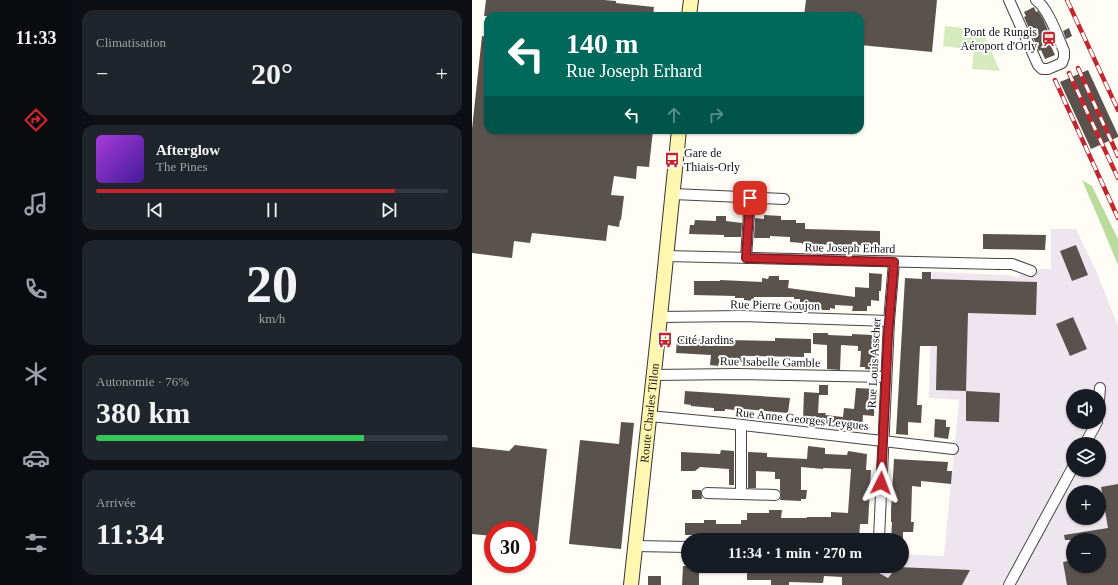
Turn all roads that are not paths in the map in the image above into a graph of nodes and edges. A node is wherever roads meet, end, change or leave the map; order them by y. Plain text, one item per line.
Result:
1 (691, 0) edge
2 (1009, 0) edge
3 (1036, 0) edge
4 (690, 12) edge
5 (679, 134) edge
6 (673, 194) junction
7 (750, 198) junction
8 (784, 199) dead end
9 (666, 256) junction
10 (746, 258) junction
11 (894, 262) junction
12 (1032, 270) dead end
13 (660, 317) junction
14 (889, 321) junction
15 (653, 375) junction
16 (886, 377) junction
17 (649, 416) junction
18 (741, 425) junction
19 (884, 442) junction
20 (953, 449) dead end
21 (1068, 477) edge
22 (707, 493) dead end
23 (741, 494) junction
24 (775, 496) dead end
25 (878, 533) edge
26 (635, 546) junction
27 (681, 547) edge
28 (631, 585) edge
29 (1009, 585) edge

1 - 4 main road
2 - 3 street
5 - 6 main road, Route Charles Tillon
6 - 7 street
6 - 9 main road, Route Charles Tillon
7 - 8 street
7 - 10 street
9 - 10 street, Rue Joseph Erhard
9 - 13 main road, Route Charles Tillon
10 - 11 street, Rue Joseph Erhard
11 - 12 street, Rue Joseph Erhard
11 - 14 street, Rue Louis Asscher
13 - 14 street, Rue Pierre Goujon
13 - 15 main road, Route Charles Tillon
14 - 16 street, Rue Louis Asscher
15 - 16 street, Rue Isabelle Gamble
15 - 17 main road, Route Charles Tillon
16 - 19 street, Rue Louis Asscher
17 - 18 street, Rue Anne Georges Leygues
17 - 26 main road, Route Charles Tillon
18 - 19 street, Rue Anne Georges Leygues
18 - 23 street
19 - 20 street, Rue Anne Georges Leygues
19 - 25 street, Rue Louis Asscher
21 - 29 street
22 - 23 street
23 - 24 street
26 - 27 street
26 - 28 main road, Route Charles Tillon

